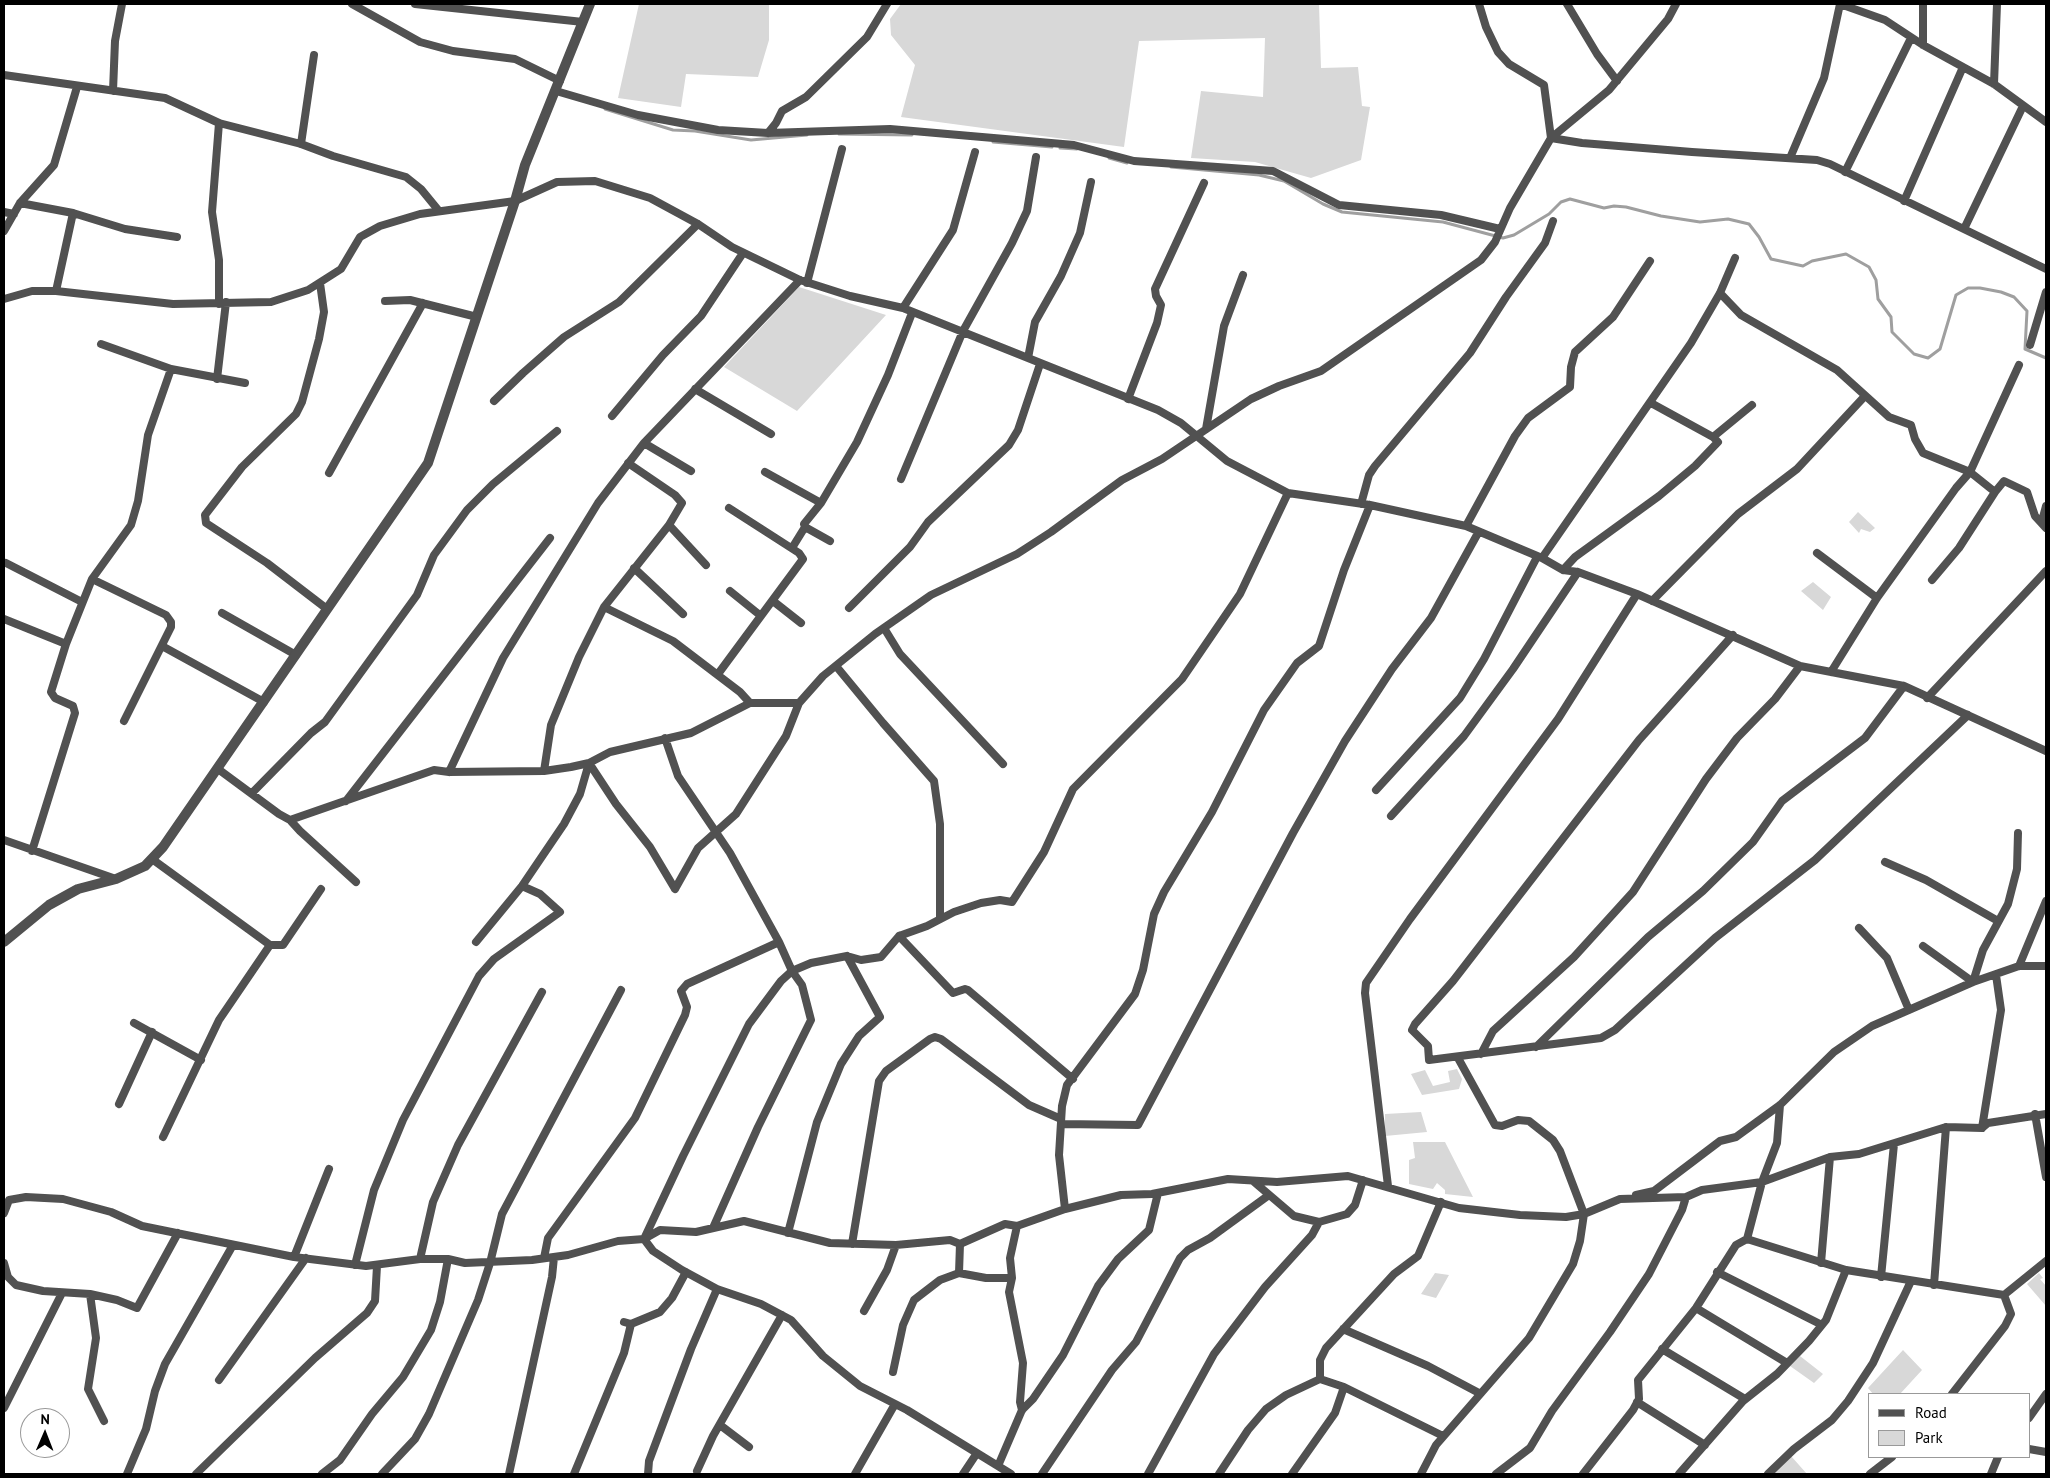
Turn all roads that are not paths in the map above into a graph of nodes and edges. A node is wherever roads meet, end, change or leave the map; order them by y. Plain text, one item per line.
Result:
1 (122, 4) edge
2 (352, 4) edge
3 (415, 4) edge
4 (590, 4) edge
5 (887, 4) edge
6 (1479, 4) edge
7 (1567, 4) edge
8 (1676, 4) edge
9 (1924, 4) edge
10 (1997, 4) edge
11 (1850, 5) edge
12 (583, 22) junction
13 (1911, 38) junction
14 (1923, 45) junction
15 (314, 55) dead end
16 (1963, 67) junction
17 (4, 75) edge
18 (560, 80) junction
19 (1617, 81) junction
20 (1994, 84) junction
21 (77, 87) junction
22 (113, 91) junction
23 (556, 91) junction
24 (2023, 106) junction
25 (2046, 118) edge
26 (219, 123) junction
27 (768, 133) junction
28 (1552, 138) junction
29 (301, 144) junction
30 (842, 149) dead end
31 (975, 152) dead end
32 (1036, 157) dead end
33 (1790, 158) junction
34 (1845, 172) junction
35 (1091, 182) dead end
36 (1204, 183) dead end
37 (516, 201) junction
38 (1904, 201) junction
39 (20, 202) junction
40 (438, 211) junction
41 (4, 212) edge
42 (73, 213) junction
43 (14, 214) junction
44 (1553, 221) dead end
45 (698, 224) junction
46 (1964, 229) junction
47 (1499, 231) junction
48 (4, 232) edge
49 (177, 237) dead end
50 (743, 253) junction
51 (1735, 258) dead end
52 (1650, 261) dead end
53 (2046, 269) edge
54 (1243, 275) dead end
55 (803, 281) junction
56 (320, 282) junction
57 (56, 291) junction
58 (2046, 292) edge
59 (1720, 293) junction
60 (4, 299) edge
61 (385, 301) dead end
62 (222, 303) junction
63 (423, 303) junction
64 (904, 308) junction
65 (912, 313) junction
66 (477, 317) junction
67 (963, 331) junction
68 (101, 344) dead end
69 (2030, 344) dead end
70 (1028, 358) junction
71 (1040, 364) junction
72 (2019, 365) dead end
73 (171, 369) junction
74 (217, 379) junction
75 (245, 383) dead end
76 (696, 389) junction
77 (1864, 397) junction
78 (1128, 399) junction
79 (494, 401) dead end
80 (1651, 403) junction
81 (1752, 405) dead end
82 (612, 416) dead end
83 (1206, 429) junction
84 (557, 431) dead end
85 (771, 434) dead end
86 (1197, 435) junction
87 (1713, 437) junction
88 (644, 443) junction
89 (628, 463) junction
90 (691, 471) dead end
91 (765, 472) dead end
92 (1970, 472) junction
93 (329, 473) dead end
94 (900, 479) dead end
95 (1995, 492) junction
96 (1288, 493) junction
97 (821, 503) junction
98 (1361, 504) junction
99 (1370, 505) junction
100 (2046, 506) edge
101 (729, 508) dead end
102 (2044, 524) edge
103 (669, 525) junction
104 (1466, 526) junction
105 (805, 527) junction
106 (1478, 532) junction
107 (550, 538) dead end
108 (830, 540) dead end
109 (792, 548) junction
110 (1817, 552) dead end
111 (1540, 557) junction
112 (6, 563) dead end
113 (706, 565) dead end
114 (634, 568) junction
115 (1563, 570) junction
116 (2046, 571) edge
117 (1578, 572) junction
118 (92, 580) junction
119 (1932, 580) dead end
120 (730, 591) dead end
121 (1637, 594) junction
122 (1877, 598) junction
123 (773, 601) junction
124 (1652, 601) junction
125 (82, 602) junction
126 (604, 607) junction
127 (849, 608) dead end
128 (327, 609) junction
129 (222, 613) dead end
130 (683, 614) dead end
131 (761, 616) junction
132 (4, 618) edge
133 (801, 623) dead end
134 (884, 628) junction
135 (1733, 635) junction
136 (66, 644) junction
137 (162, 646) junction
138 (296, 656) junction
139 (836, 666) junction
140 (1800, 666) junction
141 (1831, 672) junction
142 (718, 674) junction
143 (1904, 686) junction
144 (1927, 698) junction
145 (264, 702) junction
146 (750, 703) junction
147 (798, 703) junction
148 (1968, 715) junction
149 (124, 721) dead end
150 (665, 738) junction
151 (2046, 751) edge
152 (589, 763) junction
153 (1003, 764) dead end
154 (218, 769) junction
155 (544, 771) junction
156 (449, 772) junction
157 (1376, 790) dead end
158 (252, 793) junction
159 (346, 801) junction
160 (1391, 816) dead end
161 (290, 820) junction
162 (715, 831) junction
163 (2018, 833) dead end
164 (4, 840) edge
165 (32, 851) junction
166 (152, 858) junction
167 (1885, 862) dead end
168 (116, 879) junction
169 (356, 882) dead end
170 (522, 886) junction
171 (321, 889) dead end
172 (2046, 901) edge
173 (940, 919) junction
174 (1998, 921) junction
175 (1859, 928) dead end
176 (899, 936) junction
177 (4, 942) edge
178 (476, 942) dead end
179 (779, 942) junction
180 (270, 945) junction
181 (1923, 946) dead end
182 (847, 956) junction
183 (2019, 966) junction
184 (2046, 966) edge
185 (792, 971) junction
186 (1996, 975) junction
187 (1973, 982) junction
188 (621, 990) dead end
189 (542, 992) dead end
190 (1909, 1010) junction
191 (134, 1024) dead end
192 (152, 1032) junction
193 (1536, 1047) junction
194 (1481, 1054) junction
195 (1458, 1058) junction
196 (201, 1060) junction
197 (1073, 1079) junction
198 (119, 1104) dead end
199 (1780, 1104) junction
200 (2036, 1114) junction
201 (2046, 1114) edge
202 (1061, 1121) junction
203 (1946, 1127) junction
204 (1982, 1128) junction
205 (163, 1137) dead end
206 (1894, 1144) junction
207 (1830, 1157) junction
208 (329, 1169) dead end
209 (2046, 1177) edge
210 (1363, 1180) junction
211 (1253, 1181) junction
212 (1762, 1182) junction
213 (1388, 1186) junction
214 (1158, 1193) junction
215 (1269, 1195) junction
216 (1686, 1197) junction
217 (1620, 1199) junction
218 (1441, 1202) junction
219 (1064, 1209) junction
220 (4, 1213) edge
221 (1584, 1214) junction
222 (1319, 1222) junction
223 (1017, 1226) junction
224 (713, 1228) junction
225 (178, 1233) junction
226 (788, 1233) junction
227 (644, 1239) junction
228 (1747, 1239) junction
229 (852, 1244) junction
230 (960, 1244) junction
231 (233, 1245) junction
232 (896, 1245) junction
233 (294, 1257) junction
234 (554, 1257) junction
235 (306, 1258) junction
236 (544, 1258) junction
237 (420, 1260) junction
238 (448, 1260) junction
239 (2046, 1261) edge
240 (4, 1263) edge
241 (490, 1263) junction
242 (1821, 1263) junction
243 (356, 1265) junction
244 (377, 1266) junction
245 (1846, 1270) junction
246 (686, 1272) junction
247 (959, 1272) junction
248 (1717, 1272) junction
249 (1881, 1277) junction
250 (1012, 1278) junction
251 (1911, 1281) junction
252 (1934, 1285) junction
253 (717, 1289) junction
254 (62, 1293) junction
255 (90, 1294) junction
256 (2004, 1295) junction
257 (1696, 1308) junction
258 (864, 1311) dead end
259 (782, 1315) junction
260 (1822, 1325) junction
261 (1343, 1329) junction
262 (1662, 1349) junction
263 (1787, 1363) junction
264 (893, 1372) dead end
265 (1320, 1379) junction
266 (219, 1380) dead end
267 (1344, 1387) junction
268 (1479, 1393) junction
269 (1953, 1393) edge
270 (2046, 1394) edge
271 (1745, 1399) junction
272 (1637, 1402) junction
273 (895, 1404) junction
274 (4, 1408) edge
275 (1022, 1410) junction
276 (2030, 1417) edge
277 (104, 1421) dead end
278 (720, 1425) junction
279 (1443, 1436) junction
280 (1705, 1445) junction
281 (749, 1447) dead end
282 (2030, 1449) edge
283 (2046, 1452) edge
284 (977, 1453) junction
285 (1891, 1458) edge
286 (1998, 1458) edge
287 (998, 1466) junction
288 (697, 1471) dead end
289 (127, 1474) edge
290 (196, 1474) edge
291 (322, 1474) edge
292 (382, 1474) edge
293 (510, 1474) edge
294 (574, 1474) edge
295 (648, 1474) edge
296 (855, 1474) edge
297 (963, 1474) edge
298 (1011, 1474) edge
299 (1042, 1474) edge
300 (1148, 1474) edge
301 (1219, 1474) edge
302 (1292, 1474) edge
303 (1421, 1474) edge
304 (1496, 1474) edge
305 (1583, 1474) edge
306 (1679, 1474) edge
307 (1768, 1474) edge
308 (1870, 1474) edge
309 (1991, 1474) edge

1 - 22 street
2 - 18 street
3 - 12 street
4 - 12 street
5 - 27 street
6 - 28 street
7 - 19 street
8 - 19 street
9 - 14 street
10 - 20 street
11 - 13 street
11 - 33 street
12 - 18 street
13 - 14 street
13 - 34 street
14 - 16 street
15 - 29 street
16 - 20 street
16 - 38 street
17 - 21 street
18 - 23 street
19 - 28 street
20 - 24 street
21 - 22 street
21 - 39 street
22 - 26 street
23 - 27 street
23 - 37 street
24 - 25 street
24 - 46 street
26 - 29 street
26 - 62 street
27 - 47 street
28 - 33 street
28 - 47 street
29 - 40 street
30 - 55 street
31 - 64 street
32 - 67 street
33 - 34 street
34 - 38 street
35 - 70 street
36 - 78 street
37 - 40 street
37 - 45 street
37 - 66 street
38 - 46 street
39 - 42 street
39 - 43 street
40 - 56 street
41 - 43 street
42 - 49 street
42 - 57 street
43 - 48 street
44 - 98 street
45 - 50 street
45 - 79 street
46 - 53 street
47 - 83 street
50 - 55 street
50 - 82 street
51 - 59 street
52 - 104 street
54 - 83 street
55 - 64 street
55 - 76 street
56 - 62 street
56 - 128 street
57 - 60 street
57 - 62 street
58 - 69 street
59 - 77 street
59 - 80 street
61 - 63 street
62 - 74 street
63 - 66 street
63 - 93 street
64 - 65 street
65 - 67 street
65 - 97 street
66 - 128 street
67 - 70 street
67 - 94 street
68 - 73 street
70 - 71 street
71 - 78 street
71 - 127 street
72 - 92 street
73 - 74 street
73 - 118 street
74 - 75 street
76 - 85 street
76 - 88 street
77 - 92 street
77 - 124 street
78 - 86 street
80 - 87 street
80 - 111 street
81 - 87 street
83 - 86 street
84 - 158 street
86 - 96 street
86 - 134 street
87 - 115 street
88 - 89 street
88 - 90 street
89 - 103 street
89 - 156 street
91 - 97 street
92 - 95 street
92 - 122 street
95 - 102 street
95 - 119 street
96 - 98 street
96 - 173 street
97 - 105 street
98 - 99 street
99 - 104 street
99 - 197 street
100 - 102 street
101 - 109 street
103 - 113 street
103 - 114 street
104 - 106 street
105 - 108 street
105 - 109 street
106 - 111 street
106 - 202 street
107 - 159 street
109 - 123 street
110 - 122 street
111 - 115 street
111 - 157 street
112 - 125 street
114 - 126 street
114 - 130 street
115 - 117 street
116 - 144 street
117 - 121 street
117 - 160 street
118 - 125 street
118 - 137 street
120 - 131 street
121 - 124 street
121 - 213 street
122 - 141 street
123 - 131 street
123 - 133 street
124 - 135 street
125 - 136 street
126 - 142 street
126 - 155 street
128 - 138 street
129 - 138 street
131 - 142 street
132 - 136 street
134 - 139 street
134 - 153 street
135 - 140 street
135 - 195 street
136 - 165 street
137 - 145 street
137 - 149 street
138 - 145 street
139 - 147 street
139 - 173 street
140 - 141 street
140 - 194 street
141 - 143 street
142 - 146 street
143 - 144 street
143 - 193 street
144 - 148 street
145 - 154 street
146 - 147 street
146 - 150 street
147 - 162 street
148 - 151 street
148 - 193 street
150 - 152 street
150 - 162 street
152 - 155 street
152 - 162 street
152 - 170 street
154 - 158 street
154 - 166 street
155 - 156 street
156 - 159 street
158 - 161 street
159 - 161 street
161 - 169 street
162 - 179 street
163 - 174 street
164 - 165 street
165 - 168 street
166 - 168 street
166 - 180 street
167 - 174 street
168 - 177 street
170 - 178 street
170 - 243 street
171 - 180 street
172 - 183 street
173 - 176 street
174 - 187 street
175 - 190 street
176 - 182 street
176 - 197 street
179 - 185 street
179 - 236 street
180 - 196 street
181 - 187 street
182 - 185 street
182 - 226 street
183 - 184 street
183 - 186 street
185 - 224 street
185 - 227 street
186 - 187 street
186 - 204 street
187 - 190 street
188 - 241 street
189 - 237 street
190 - 199 street
191 - 192 street
192 - 196 street
192 - 198 street
193 - 194 street
194 - 195 street
195 - 221 street
196 - 205 street
197 - 202 street
199 - 212 street
199 - 217 street
200 - 201 street
200 - 204 street
200 - 209 street
202 - 219 street
202 - 229 street
203 - 204 street
203 - 206 street
203 - 252 street
206 - 207 street
206 - 249 street
207 - 212 street
207 - 242 street
208 - 233 street
210 - 211 street
210 - 213 street
210 - 222 street
211 - 214 street
211 - 215 street
212 - 216 street
212 - 228 street
213 - 218 street
214 - 219 street
214 - 275 street
215 - 222 street
215 - 299 street
216 - 217 street
216 - 304 street
217 - 221 street
218 - 221 street
218 - 261 street
219 - 223 street
220 - 225 street
221 - 268 street
222 - 300 street
223 - 230 street
223 - 250 street
224 - 226 street
224 - 227 street
225 - 231 street
225 - 255 street
226 - 229 street
227 - 234 street
227 - 246 street
228 - 242 street
228 - 248 street
229 - 232 street
230 - 232 street
230 - 247 street
231 - 233 street
231 - 289 street
232 - 258 street
233 - 235 street
234 - 236 street
234 - 293 street
235 - 243 street
235 - 266 street
236 - 241 street
237 - 238 street
237 - 244 street
238 - 241 street
238 - 291 street
239 - 256 street
240 - 254 street
241 - 292 street
242 - 245 street
243 - 244 street
244 - 290 street
245 - 249 street
245 - 260 street
246 - 253 street
246 - 294 street
247 - 250 street
247 - 264 street
248 - 257 street
248 - 260 street
249 - 251 street
250 - 275 street
251 - 252 street
251 - 307 street
252 - 256 street
253 - 259 street
253 - 295 street
254 - 255 street
254 - 274 street
255 - 277 street
256 - 269 street
257 - 262 street
257 - 263 street
259 - 273 street
259 - 278 street
260 - 263 street
261 - 265 street
261 - 268 street
262 - 271 street
262 - 272 street
263 - 271 street
265 - 267 street
265 - 301 street
267 - 279 street
267 - 302 street
268 - 279 street
270 - 276 street
271 - 280 street
272 - 280 street
272 - 305 street
273 - 284 street
273 - 296 street
275 - 287 street
278 - 281 street
278 - 288 street
279 - 303 street
280 - 306 street
282 - 283 street
284 - 287 street
284 - 297 street
285 - 308 street
286 - 309 street
287 - 298 street

